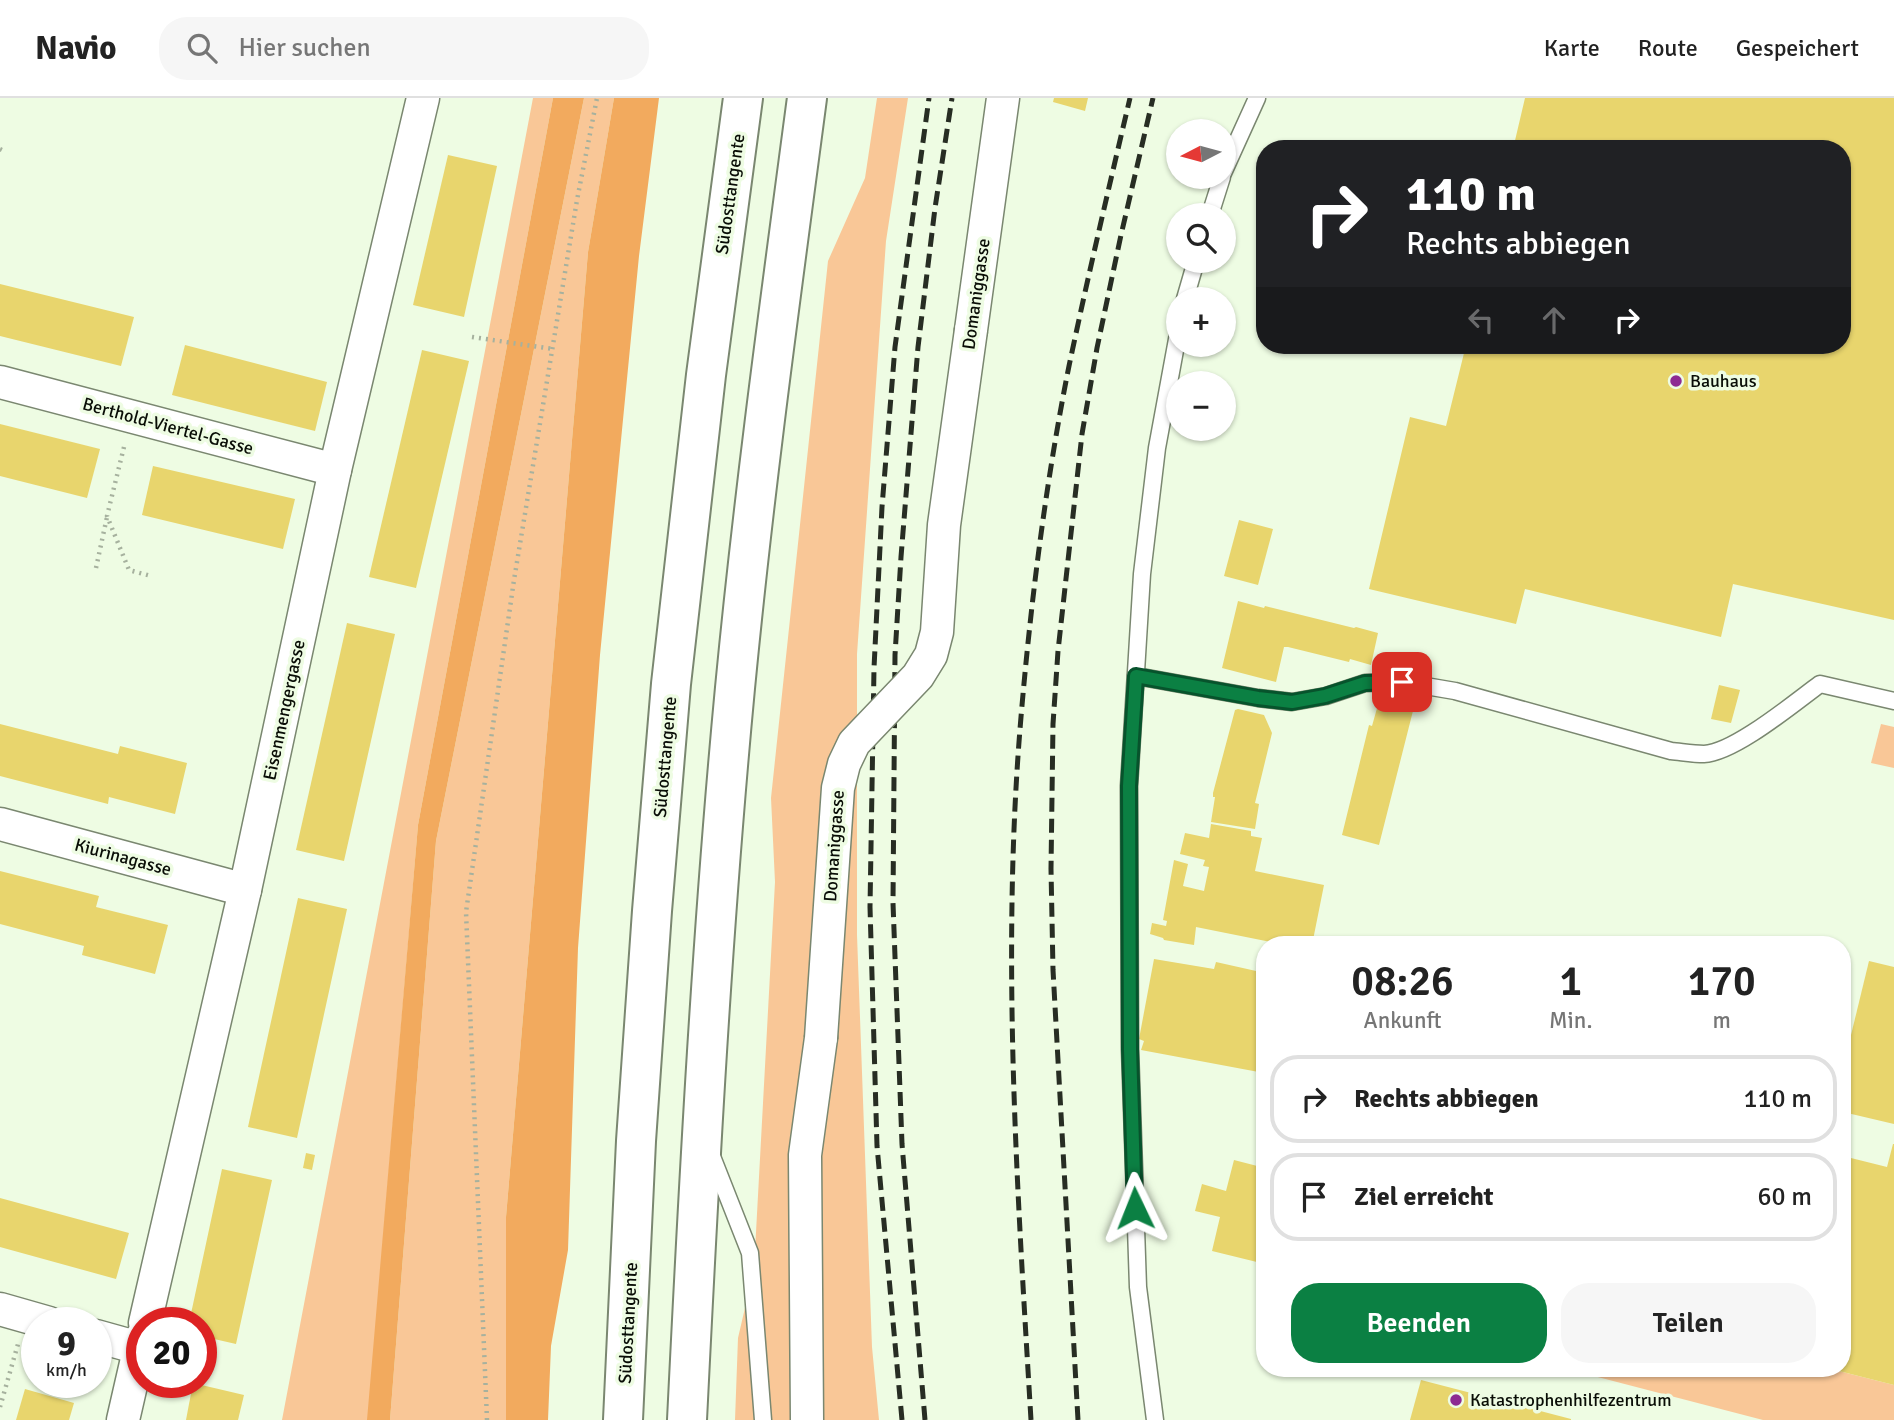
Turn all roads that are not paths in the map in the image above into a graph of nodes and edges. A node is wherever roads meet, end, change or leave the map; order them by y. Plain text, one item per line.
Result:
1 (422, 98) edge
2 (743, 98) edge
3 (807, 98) edge
4 (1003, 98) edge
5 (1257, 98) edge
6 (1236, 146) edge
7 (1174, 357) edge
8 (0, 383) edge
9 (335, 470) junction
10 (1136, 676) junction
11 (1894, 701) edge
12 (0, 824) edge
13 (246, 890) junction
14 (702, 1128) junction
15 (149, 1307) edge
16 (128, 1398) edge
17 (123, 1420) edge
18 (623, 1420) edge
19 (687, 1420) edge
20 (763, 1420) edge
21 (807, 1420) edge
22 (1155, 1420) edge

1 - 9 street, Eisenmengergasse
2 - 18 highway, Südosttangente
3 - 14 highway
4 - 21 street, Domaniggasse, bridge
5 - 6 lane
7 - 10 lane
8 - 9 street, Berthold-Viertel-Gasse
9 - 13 street, Eisenmengergasse
10 - 11 lane
10 - 22 lane
12 - 13 street, Kiurinagasse
13 - 15 street, Eisenmengergasse
14 - 19 highway
14 - 20 lane
16 - 17 street, Eisenmengergasse

